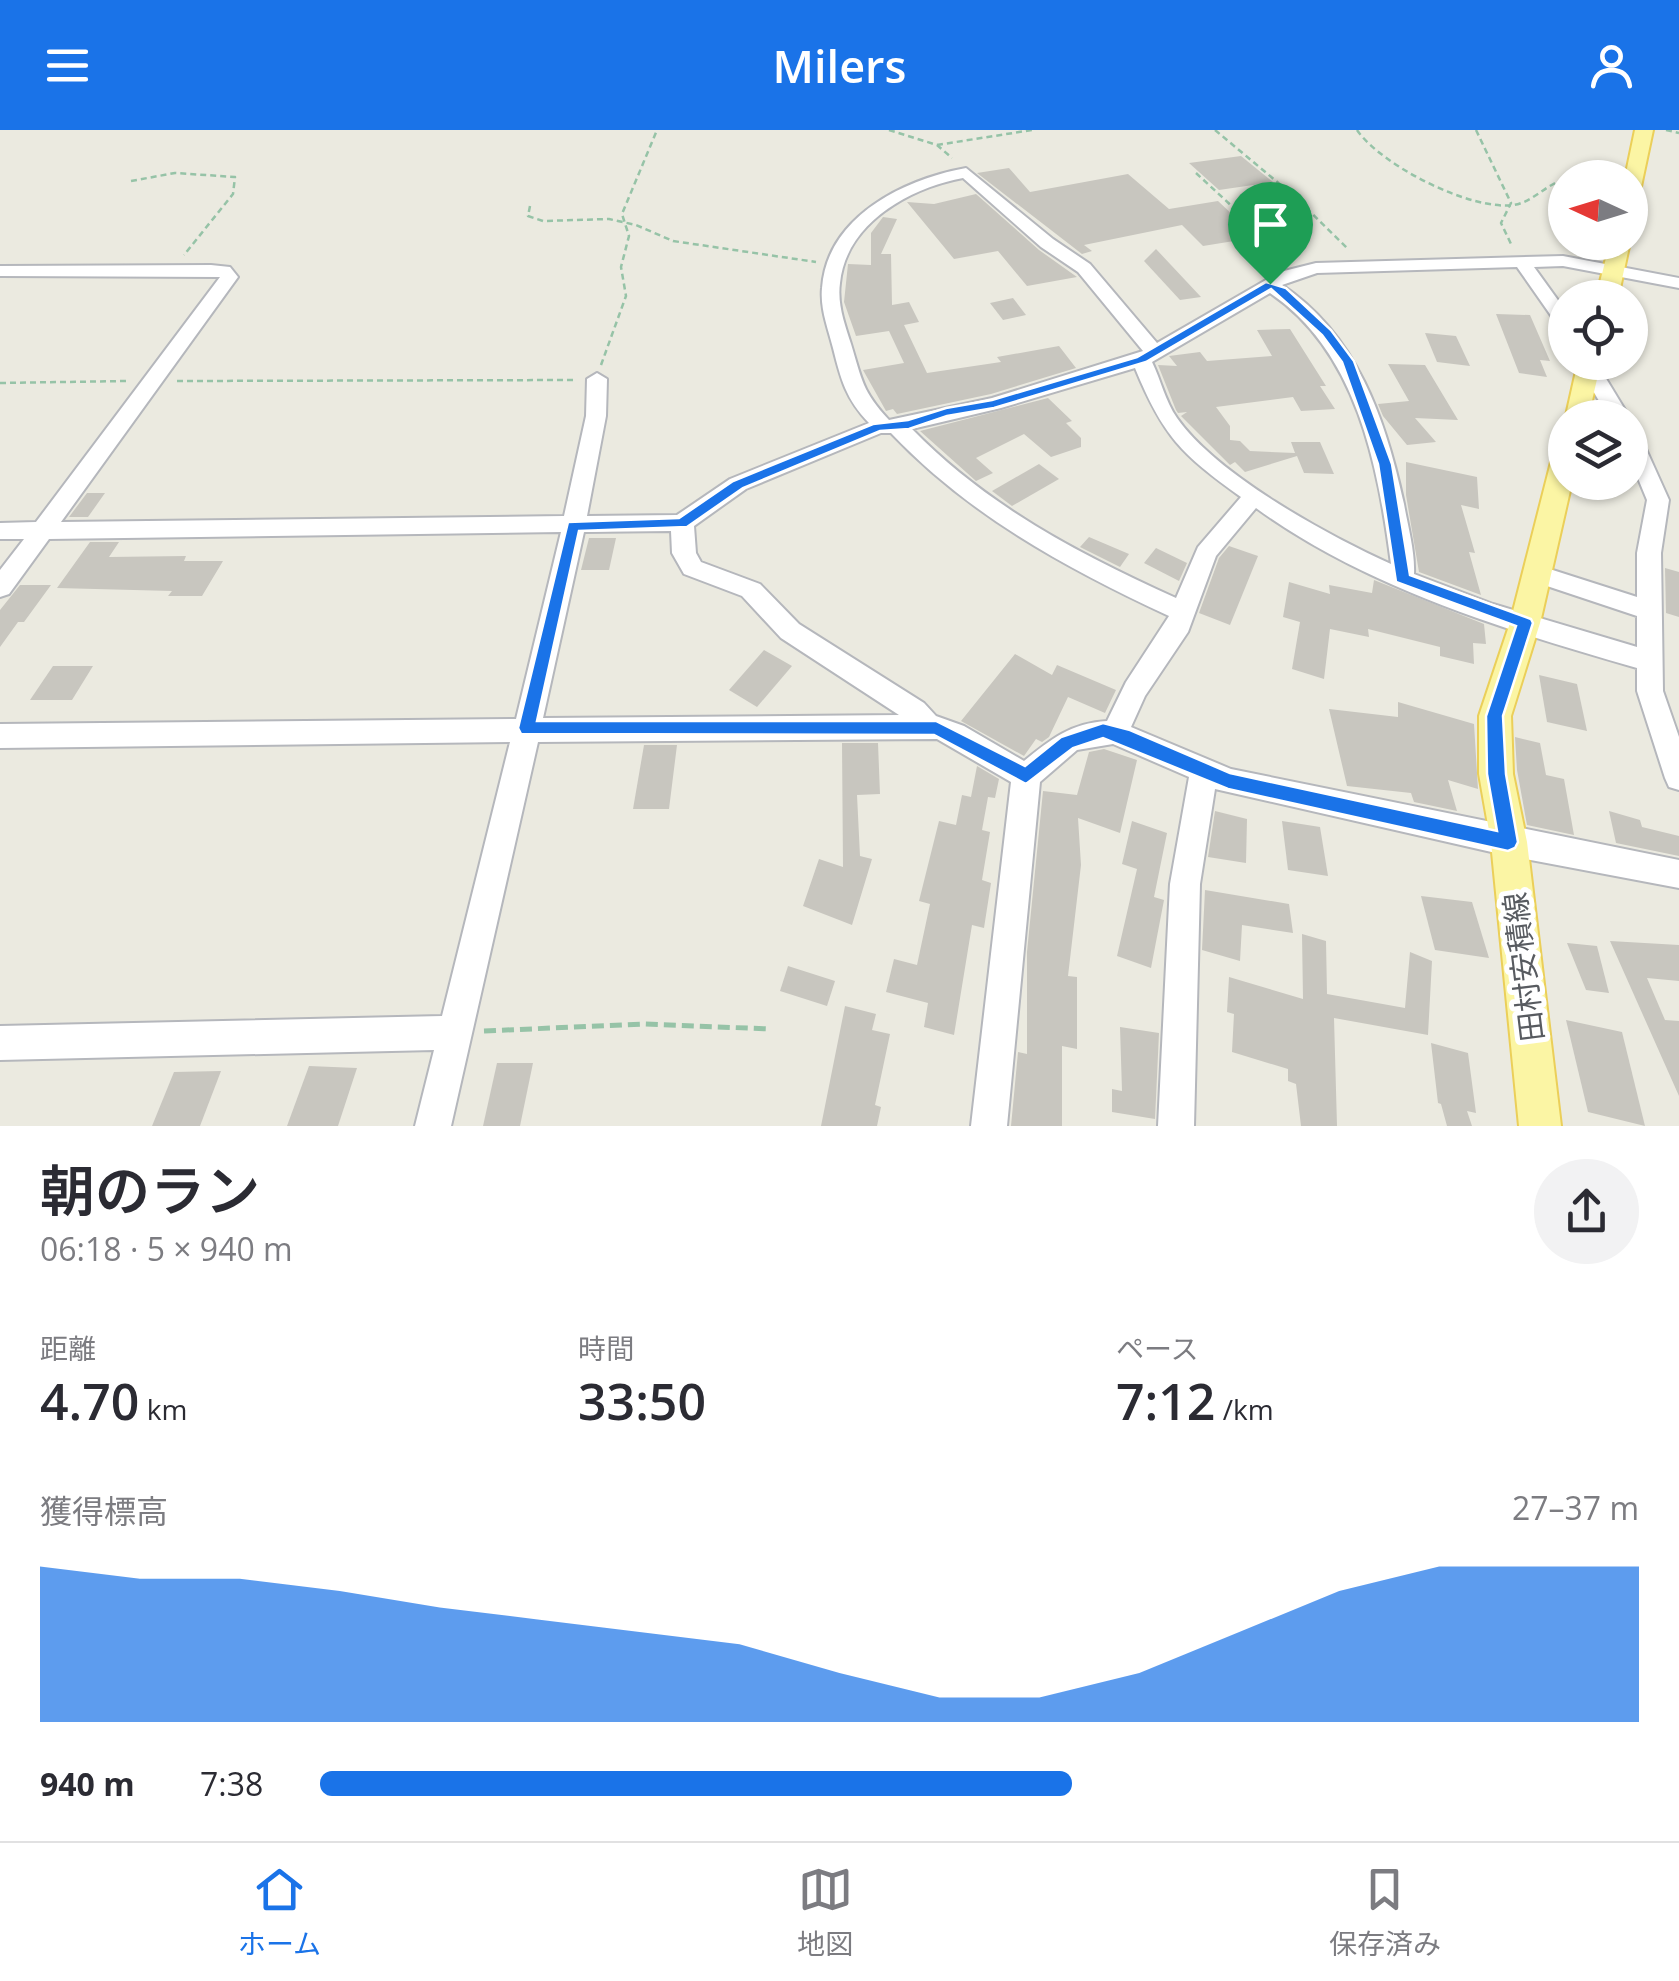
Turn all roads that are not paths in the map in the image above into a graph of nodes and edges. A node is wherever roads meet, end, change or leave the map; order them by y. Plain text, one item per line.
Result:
1 (1644, 130) edge
2 (1638, 160) edge
3 (1616, 260) edge
4 (1522, 263) junction
5 (1614, 269) junction
6 (0, 271) edge
7 (1611, 280) edge
8 (1679, 282) edge
9 (1270, 284) junction
10 (1548, 299) edge
11 (1148, 356) junction
12 (597, 380) road end
13 (890, 426) junction
14 (1648, 470) edge
15 (1254, 496) junction
16 (1555, 500) edge
17 (1669, 513) edge
18 (682, 524) junction
19 (573, 526) junction
20 (0, 531) edge
21 (44, 531) junction
22 (1537, 574) junction
23 (1402, 578) junction
24 (0, 588) edge
25 (1649, 610) junction
26 (1183, 612) junction
27 (1525, 623) junction
28 (1650, 661) junction
29 (527, 728) junction
30 (928, 728) junction
31 (1115, 732) junction
32 (0, 736) edge
33 (1204, 770) junction
34 (1026, 776) junction
35 (1679, 778) edge
36 (1508, 842) junction
37 (1679, 874) edge
38 (454, 1033) junction
39 (0, 1043) edge
40 (433, 1126) edge
41 (989, 1126) edge
42 (1176, 1126) edge
43 (1542, 1126) edge

1 - 2 main road
3 - 5 main road
4 - 5 street
4 - 9 street
4 - 10 street
5 - 7 main road
5 - 8 street
6 - 21 street
9 - 11 street
9 - 23 street
11 - 13 street
11 - 13 street
11 - 15 street
12 - 19 street
13 - 18 street
13 - 26 street
14 - 17 street
15 - 23 street
15 - 26 street
16 - 22 main road, 田村安積線
17 - 25 street
18 - 19 street
18 - 30 street
19 - 21 street
19 - 29 street
20 - 21 street
21 - 24 street
22 - 25 street
22 - 27 main road, 田村安積線
23 - 27 street
25 - 28 street
26 - 31 street
27 - 28 street
27 - 36 main road, 田村安積線
28 - 35 street
29 - 30 street
29 - 32 street
29 - 38 street
30 - 34 street
31 - 33 street
31 - 34 street
33 - 36 street
33 - 42 street
34 - 41 street
36 - 37 street
36 - 43 main road, 田村安積線
38 - 39 street
38 - 40 street

